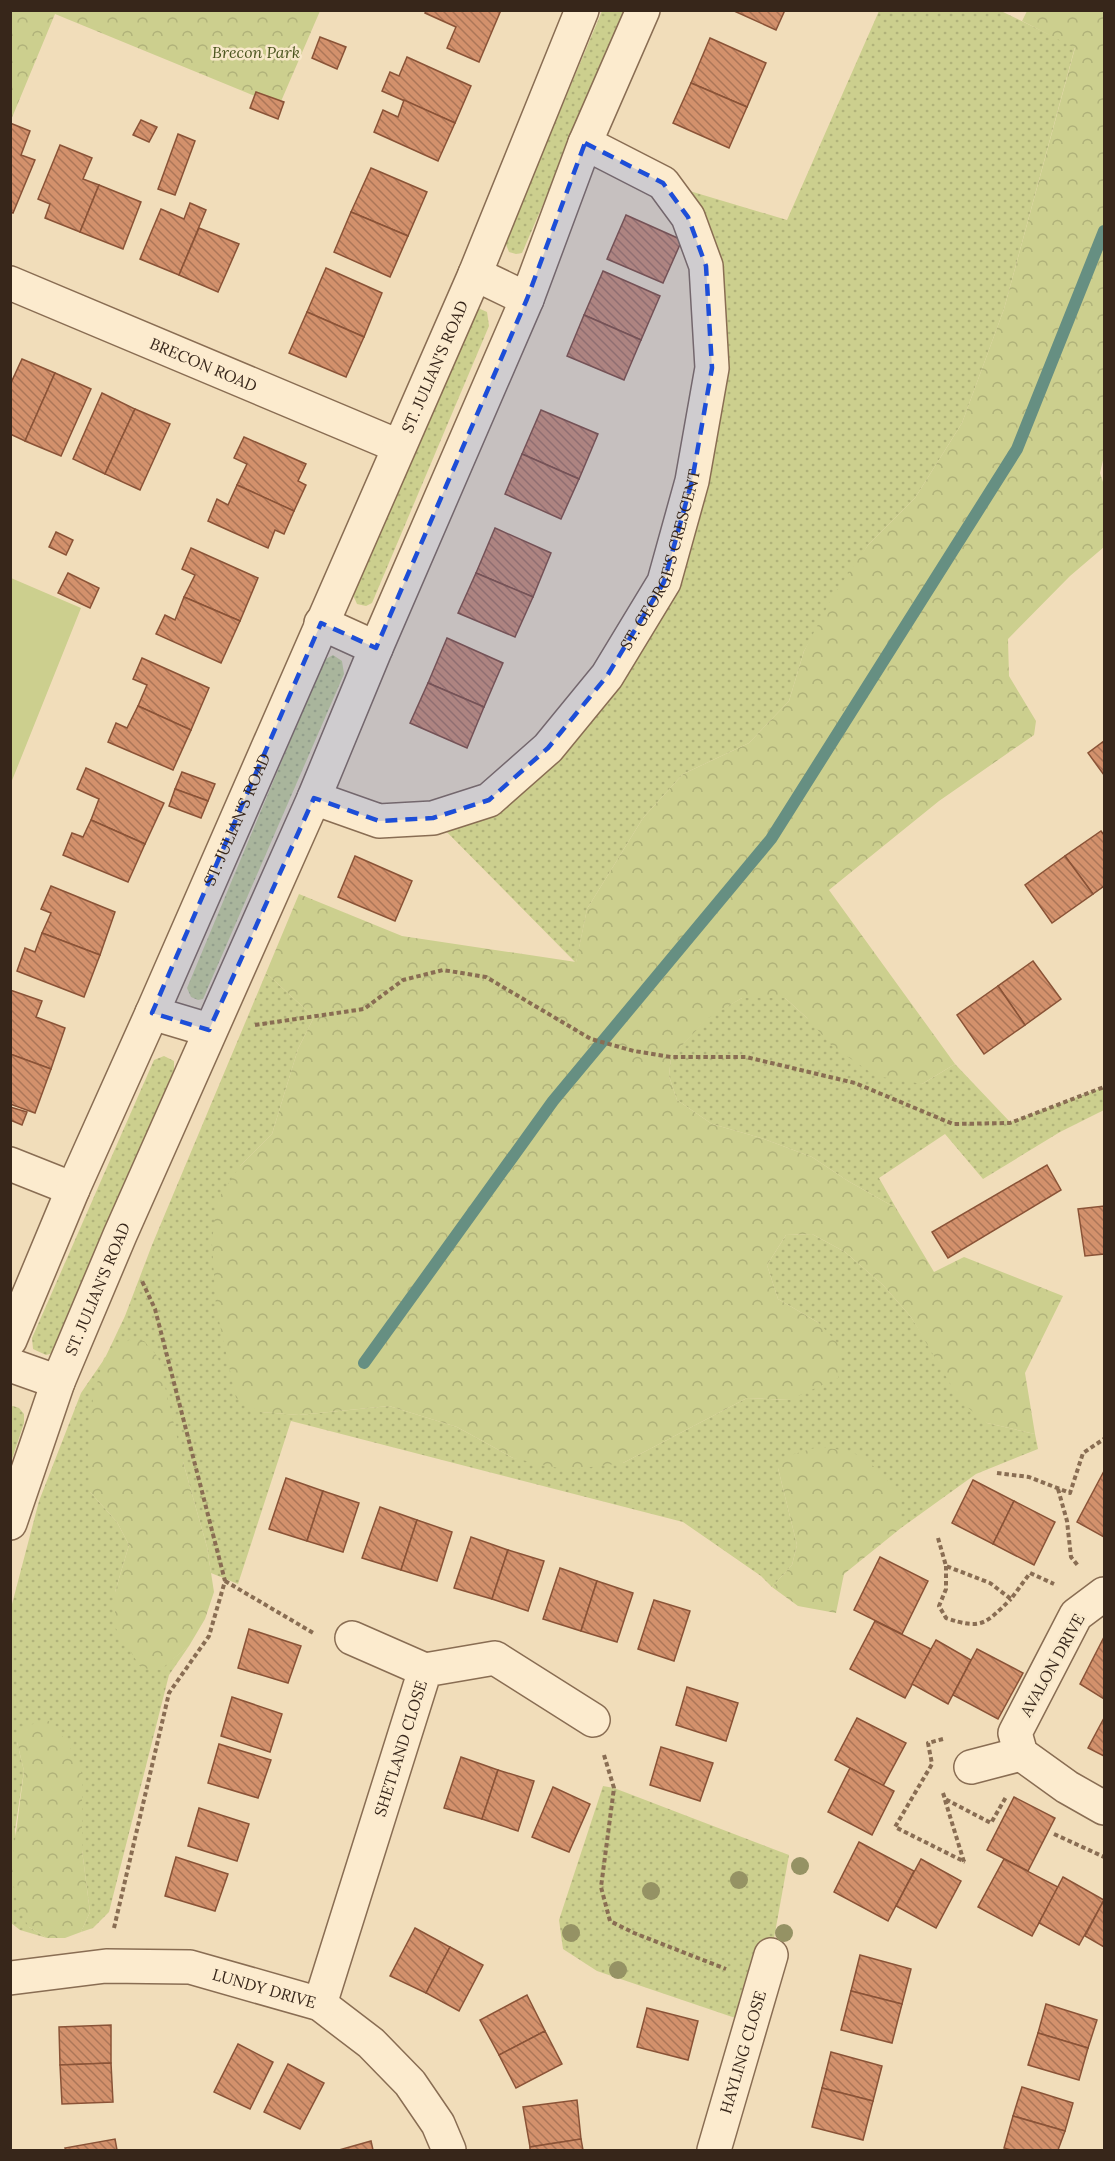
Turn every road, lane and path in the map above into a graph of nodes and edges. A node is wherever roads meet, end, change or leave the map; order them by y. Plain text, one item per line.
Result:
1 (582, 10) edge
2 (643, 10) edge
3 (585, 143) junction
4 (475, 274) junction
5 (10, 283) edge
6 (527, 299) junction
7 (398, 446) junction
8 (321, 623) junction
9 (376, 648) junction
10 (314, 798) junction
11 (152, 1013) junction
12 (209, 1030) junction
13 (1104, 1086) edge
14 (10, 1164) edge
15 (73, 1189) junction
16 (120, 1235) junction
17 (10, 1340) edge
18 (10, 1365) edge
19 (58, 1382) junction
20 (1104, 1439) edge
21 (997, 1473) dead end
22 (1057, 1488) junction
23 (10, 1523) edge
24 (938, 1538) dead end
25 (946, 1566) junction
26 (225, 1581) junction
27 (1100, 1596) edge
28 (1011, 1599) junction
29 (352, 1638) joint
30 (425, 1670) junction
31 (593, 1720) joint
32 (1021, 1754) junction
33 (971, 1767) dead end
34 (945, 1799) dead end
35 (1104, 1808) edge
36 (1054, 1834) dead end
37 (1104, 1857) edge
38 (964, 1862) dead end
39 (106, 1966) junction
40 (767, 1969) joint
41 (10, 1978) edge
42 (320, 2004) junction
43 (449, 2151) edge
44 (714, 2151) edge

1 - 4 street, ST. JULIAN'S ROAD
2 - 3 street, ST. JULIAN'S ROAD
3 - 6 street, ST. JULIAN'S ROAD
3 - 10 street, ST. GEORGE'S CRESCENT
4 - 6 street
4 - 7 street, ST. JULIAN'S ROAD
5 - 7 street, BRECON ROAD
6 - 9 street, ST. JULIAN'S ROAD
7 - 8 street, ST. JULIAN'S ROAD
8 - 9 street
8 - 11 street, ST. JULIAN'S ROAD
9 - 10 street, ST. JULIAN'S ROAD
10 - 12 street, ST. JULIAN'S ROAD
11 - 12 street
11 - 15 street, ST. JULIAN'S ROAD
12 - 13 path
12 - 16 street, ST. JULIAN'S ROAD
14 - 15 street
15 - 17 street, ST. JULIAN'S ROAD
16 - 19 street, ST. JULIAN'S ROAD
16 - 26 path
18 - 19 street
19 - 23 street, ST. JULIAN'S ROAD
20 - 22 path
21 - 22 path
22 - 27 path
24 - 25 path
25 - 28 path
25 - 28 path
26 - 29 path
26 - 39 path
27 - 28 path
27 - 32 street, AVALON DRIVE
29 - 30 street
30 - 31 street, SHETLAND CLOSE
30 - 42 street, SHETLAND CLOSE
31 - 40 path
32 - 33 street
32 - 35 street
34 - 38 path
36 - 37 path
39 - 41 street, LUNDY DRIVE
39 - 42 street, LUNDY DRIVE
40 - 44 street, HAYLING CLOSE
42 - 43 street, LUNDY DRIVE

